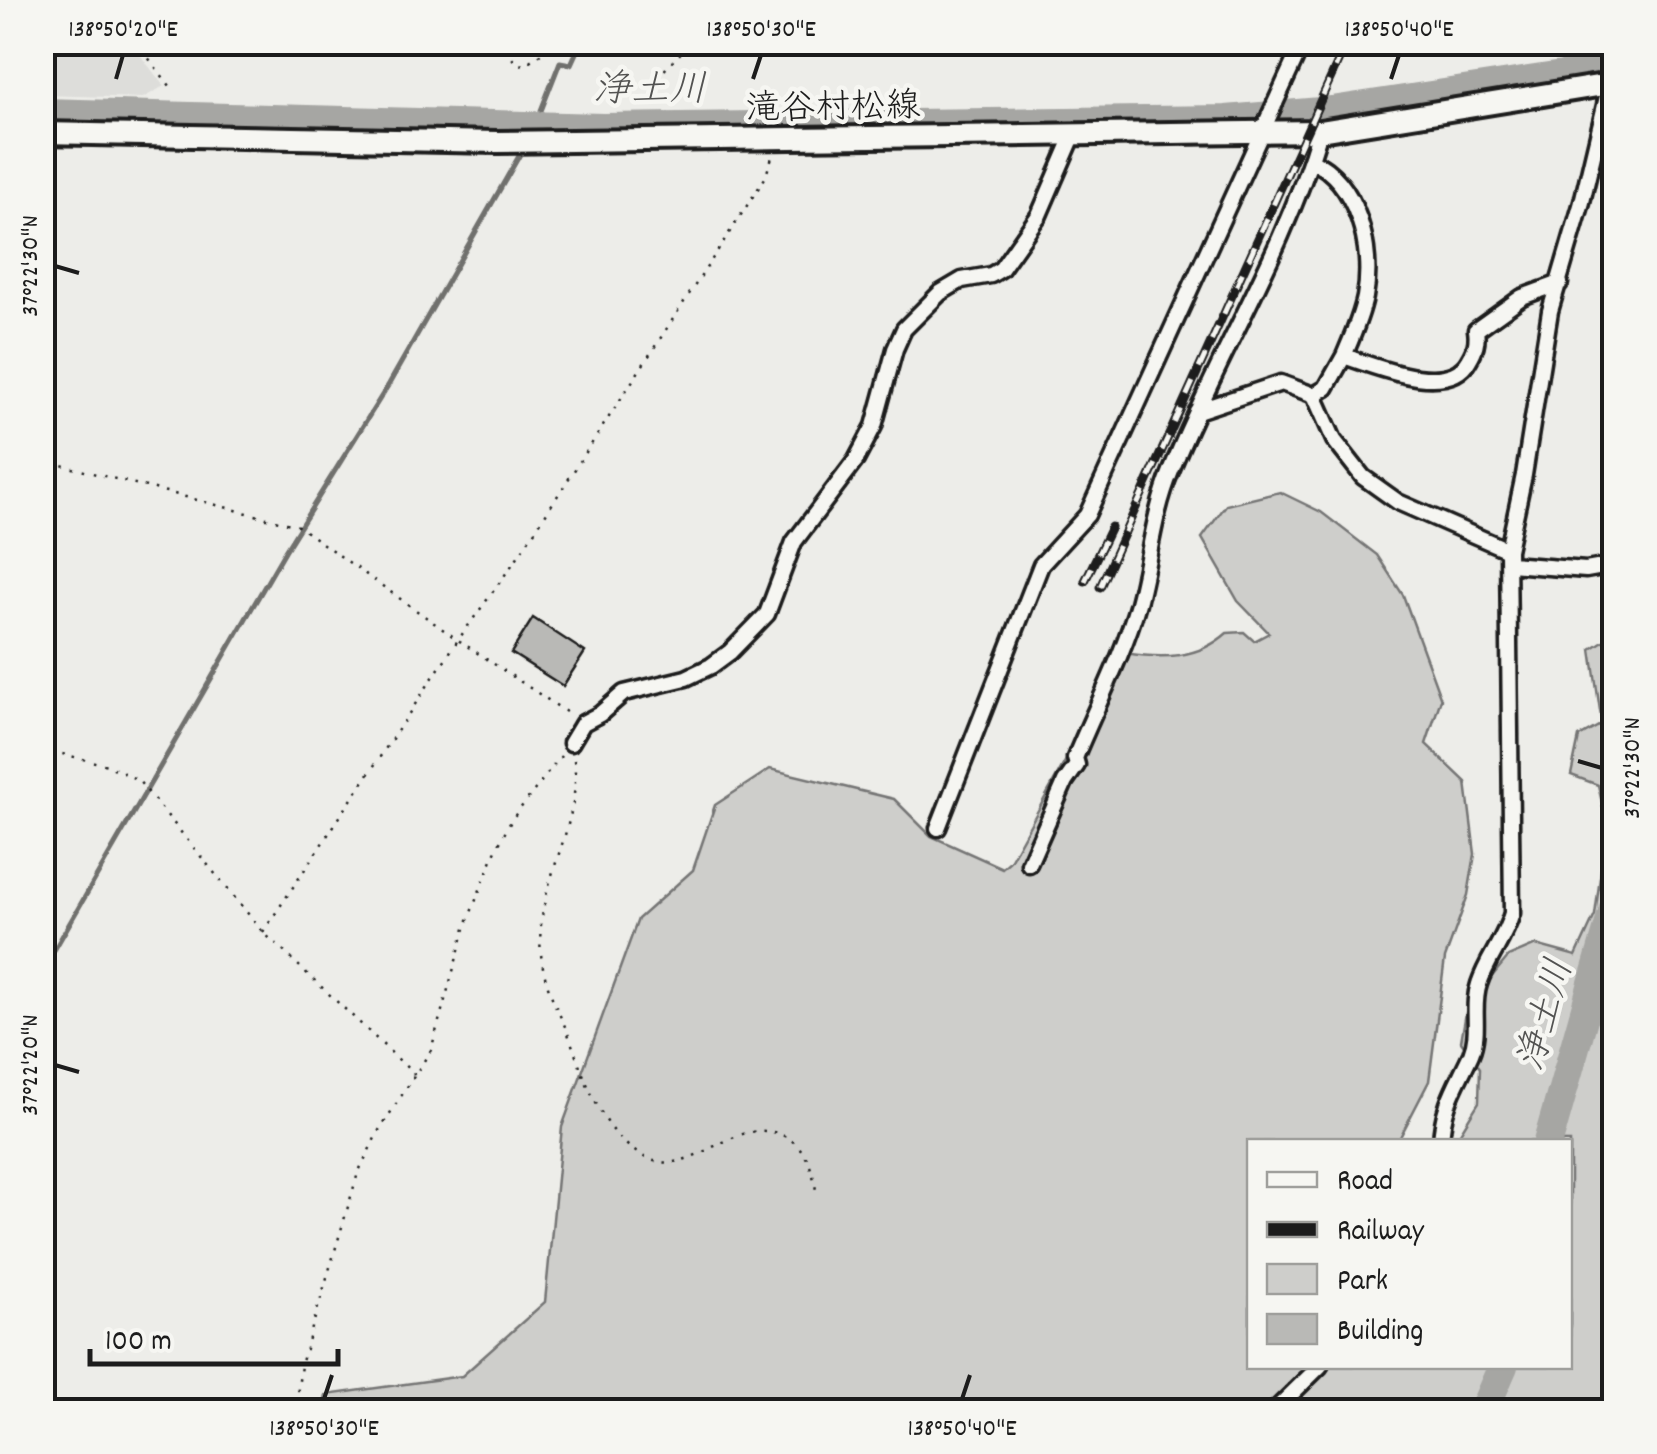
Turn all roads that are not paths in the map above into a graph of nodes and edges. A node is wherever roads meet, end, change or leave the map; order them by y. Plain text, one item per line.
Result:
1 (1303, 42) edge
2 (1602, 42) edge
3 (1614, 58) edge
4 (1612, 79) edge
5 (1320, 131) junction
6 (1260, 132) junction
7 (42, 133) edge
8 (1074, 134) junction
9 (1311, 160) junction
10 (1560, 283) junction
11 (1344, 356) junction
12 (1314, 395) junction
13 (1196, 411) junction
14 (1509, 556) junction
15 (1614, 564) edge
16 (572, 744) road end
17 (938, 828) dead end
18 (1029, 864) dead end
19 (1440, 1139) edge
20 (1317, 1369) edge
21 (1273, 1412) edge

1 - 6 street
2 - 3 street
4 - 5 main road, 滝谷村松線
4 - 10 street
5 - 6 main road, 滝谷村松線
5 - 9 street
6 - 8 main road, 滝谷村松線
6 - 17 street
7 - 8 main road, 滝谷村松線
8 - 16 street
9 - 11 street
9 - 13 street
10 - 11 street
10 - 14 street
11 - 12 street
12 - 13 street
12 - 14 street
13 - 18 street
14 - 15 street
14 - 19 street
20 - 21 street

